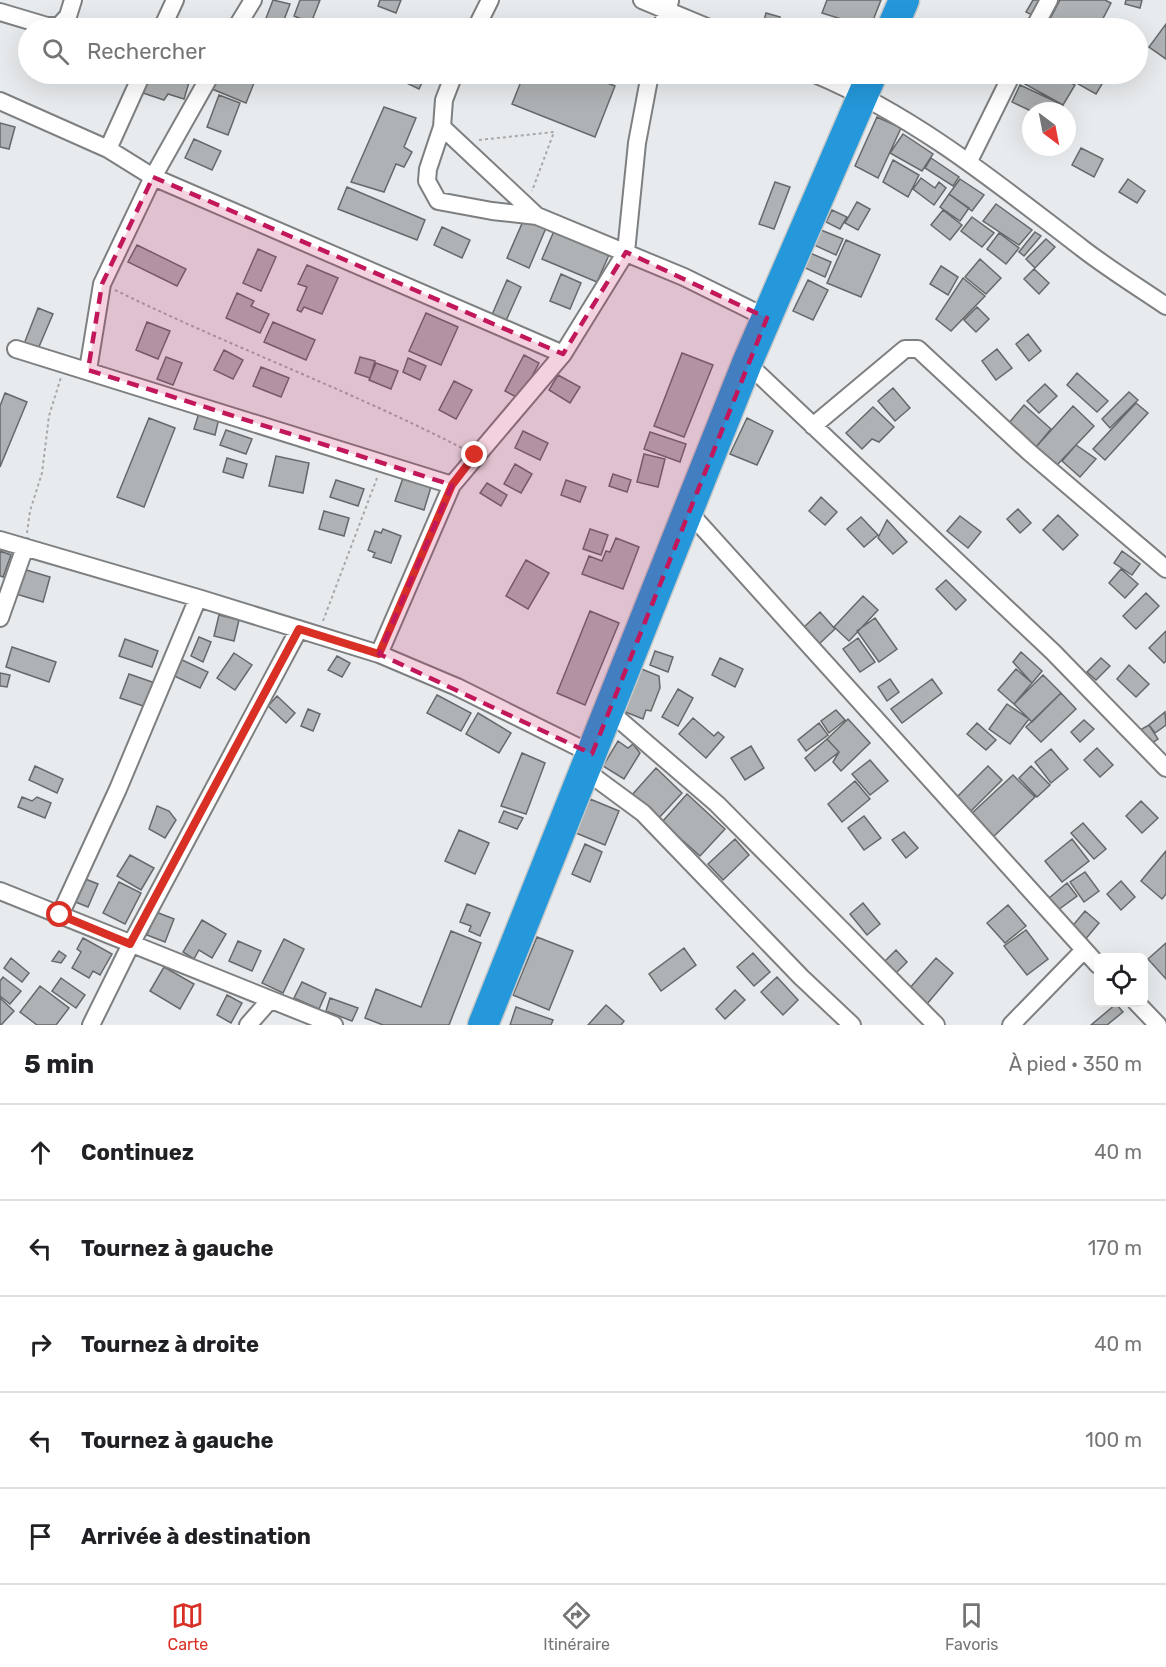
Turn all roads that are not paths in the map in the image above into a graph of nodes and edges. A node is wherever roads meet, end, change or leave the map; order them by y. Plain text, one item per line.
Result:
1 (73, 0) edge
2 (175, 0) edge
3 (253, 0) edge
4 (490, 0) edge
5 (642, 0) edge
6 (904, 0) edge
7 (1049, 0) edge
8 (668, 5) edge
9 (0, 12) edge
10 (20, 18) edge
11 (66, 18) edge
12 (167, 18) edge
13 (242, 18) edge
14 (481, 18) edge
15 (691, 18) edge
16 (896, 18) edge
17 (1040, 18) edge
18 (137, 84) edge
19 (205, 84) edge
20 (450, 84) edge
21 (648, 84) edge
22 (867, 84) edge
23 (1007, 84) edge
24 (0, 102) edge
25 (442, 127) junction
26 (108, 149) junction
27 (969, 161) junction
28 (153, 177) junction
29 (532, 211) junction
30 (626, 252) junction
31 (1166, 306) edge
32 (767, 318) junction
33 (16, 349) dead end
34 (563, 354) junction
35 (747, 363) junction
36 (88, 370) junction
37 (813, 426) junction
38 (452, 485) junction
39 (687, 510) junction
40 (0, 540) edge
41 (26, 547) junction
42 (1166, 569) edge
43 (198, 598) junction
44 (0, 618) edge
45 (299, 629) junction
46 (379, 654) junction
47 (608, 710) junction
48 (589, 763) junction
49 (1166, 768) edge
50 (0, 891) edge
51 (60, 915) junction
52 (130, 944) junction
53 (1084, 950) junction
54 (1094, 961) edge
55 (270, 1000) junction
56 (1141, 1007) edge
57 (91, 1025) edge
58 (248, 1025) edge
59 (334, 1025) edge
60 (483, 1025) edge
61 (852, 1025) edge
62 (936, 1025) edge
63 (1011, 1025) edge
64 (1158, 1025) edge

1 - 11 street
2 - 12 street
3 - 13 street
4 - 14 street
5 - 8 street
6 - 16 highway
7 - 17 street
8 - 15 street
9 - 10 street
18 - 26 street
19 - 28 street
20 - 25 street
21 - 30 street
22 - 27 street
22 - 32 highway
23 - 27 street
24 - 26 street
25 - 29 street
25 - 29 street
26 - 28 street
27 - 31 street
28 - 34 street
28 - 36 street
29 - 30 street
30 - 32 street
30 - 34 street
32 - 35 highway
33 - 36 street
34 - 38 street
35 - 37 street
35 - 39 highway
36 - 38 street
37 - 42 street
37 - 49 street
38 - 46 street
39 - 47 highway
39 - 53 street
40 - 41 street
41 - 43 street
41 - 44 street
43 - 45 street
43 - 51 street
45 - 46 street
45 - 52 street
46 - 48 street
47 - 48 highway
47 - 62 street
48 - 60 highway
48 - 61 street
50 - 51 street
51 - 52 street
52 - 55 street
52 - 57 street
53 - 54 street
53 - 63 street
55 - 58 street
55 - 59 street
56 - 64 street

